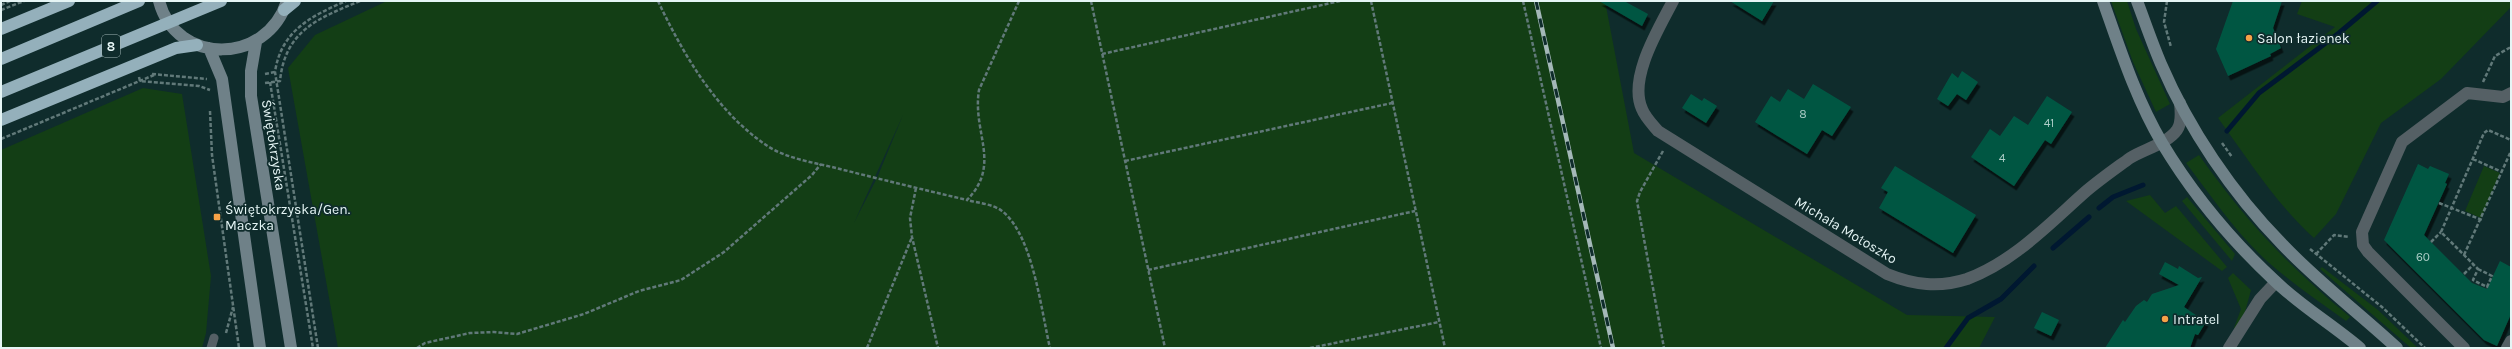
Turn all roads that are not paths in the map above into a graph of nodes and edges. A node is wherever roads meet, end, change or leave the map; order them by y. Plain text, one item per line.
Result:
1 (69, 1) edge
2 (139, 1) edge
3 (159, 1) edge
4 (221, 1) edge
5 (295, 1) edge
6 (1673, 1) edge
7 (2103, 1) edge
8 (2137, 1) edge
9 (286, 5) edge
10 (1, 29) edge
11 (256, 42) junction
12 (197, 45) junction
13 (209, 48) junction
14 (1, 58) edge
15 (1, 92) edge
16 (2511, 93) edge
17 (2180, 102) junction
18 (1, 120) edge
19 (2162, 142) junction
20 (2276, 282) junction
21 (214, 338) dead end
22 (2511, 341) edge
23 (211, 348) edge
24 (260, 348) edge
25 (291, 348) edge
26 (2228, 348) edge
27 (2360, 348) edge
28 (2397, 348) edge
29 (2464, 348) edge
30 (2507, 348) edge

1 - 10 highway
2 - 14 highway, 8, bridge
3 - 12 main road
4 - 15 highway, 8, bridge
5 - 9 highway
6 - 19 street, Michała Motoszko
7 - 19 main road
8 - 17 main road
9 - 11 main road
11 - 13 main road
11 - 25 main road, Świętokrzyska
12 - 13 main road
12 - 18 highway
13 - 24 main road
16 - 29 street
17 - 19 street, Michała Motoszko
17 - 28 main road
19 - 20 main road
20 - 26 street
20 - 27 main road
21 - 23 lane
22 - 30 street

